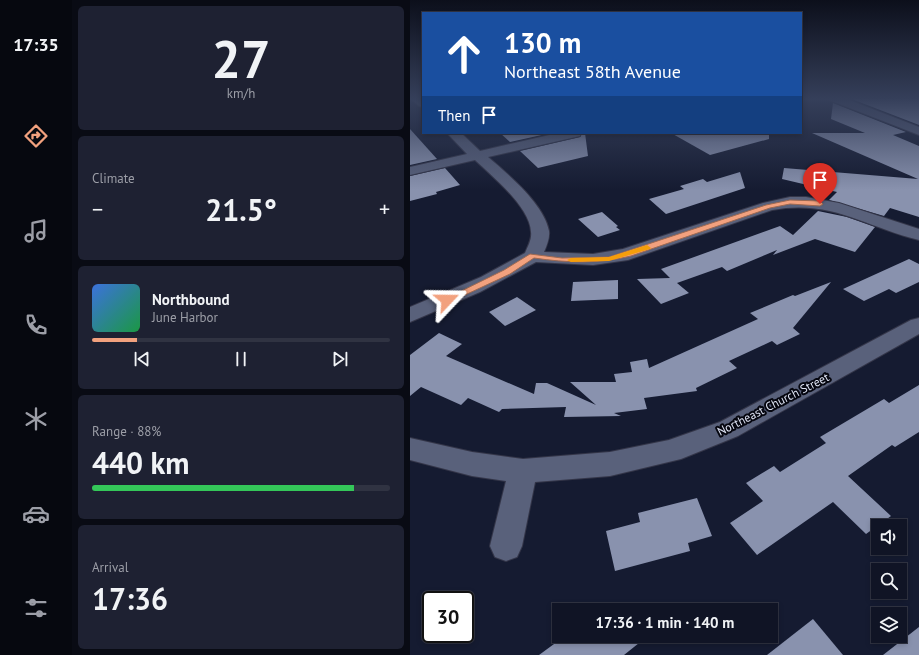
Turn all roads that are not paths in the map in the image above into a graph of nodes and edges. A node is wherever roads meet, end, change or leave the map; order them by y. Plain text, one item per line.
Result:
1 (454, 134) edge
2 (571, 134) edge
3 (476, 156) junction
4 (410, 171) edge
5 (919, 235) edge
6 (533, 256) junction
7 (410, 315) edge
8 (919, 326) edge
9 (410, 448) edge
10 (523, 470) junction
11 (506, 546) dead end

1 - 3 street
2 - 3 street
3 - 4 street
3 - 6 street
5 - 6 street
6 - 7 street
8 - 10 street, Northeast Church Street
9 - 10 street, Northeast Church Street
10 - 11 street

